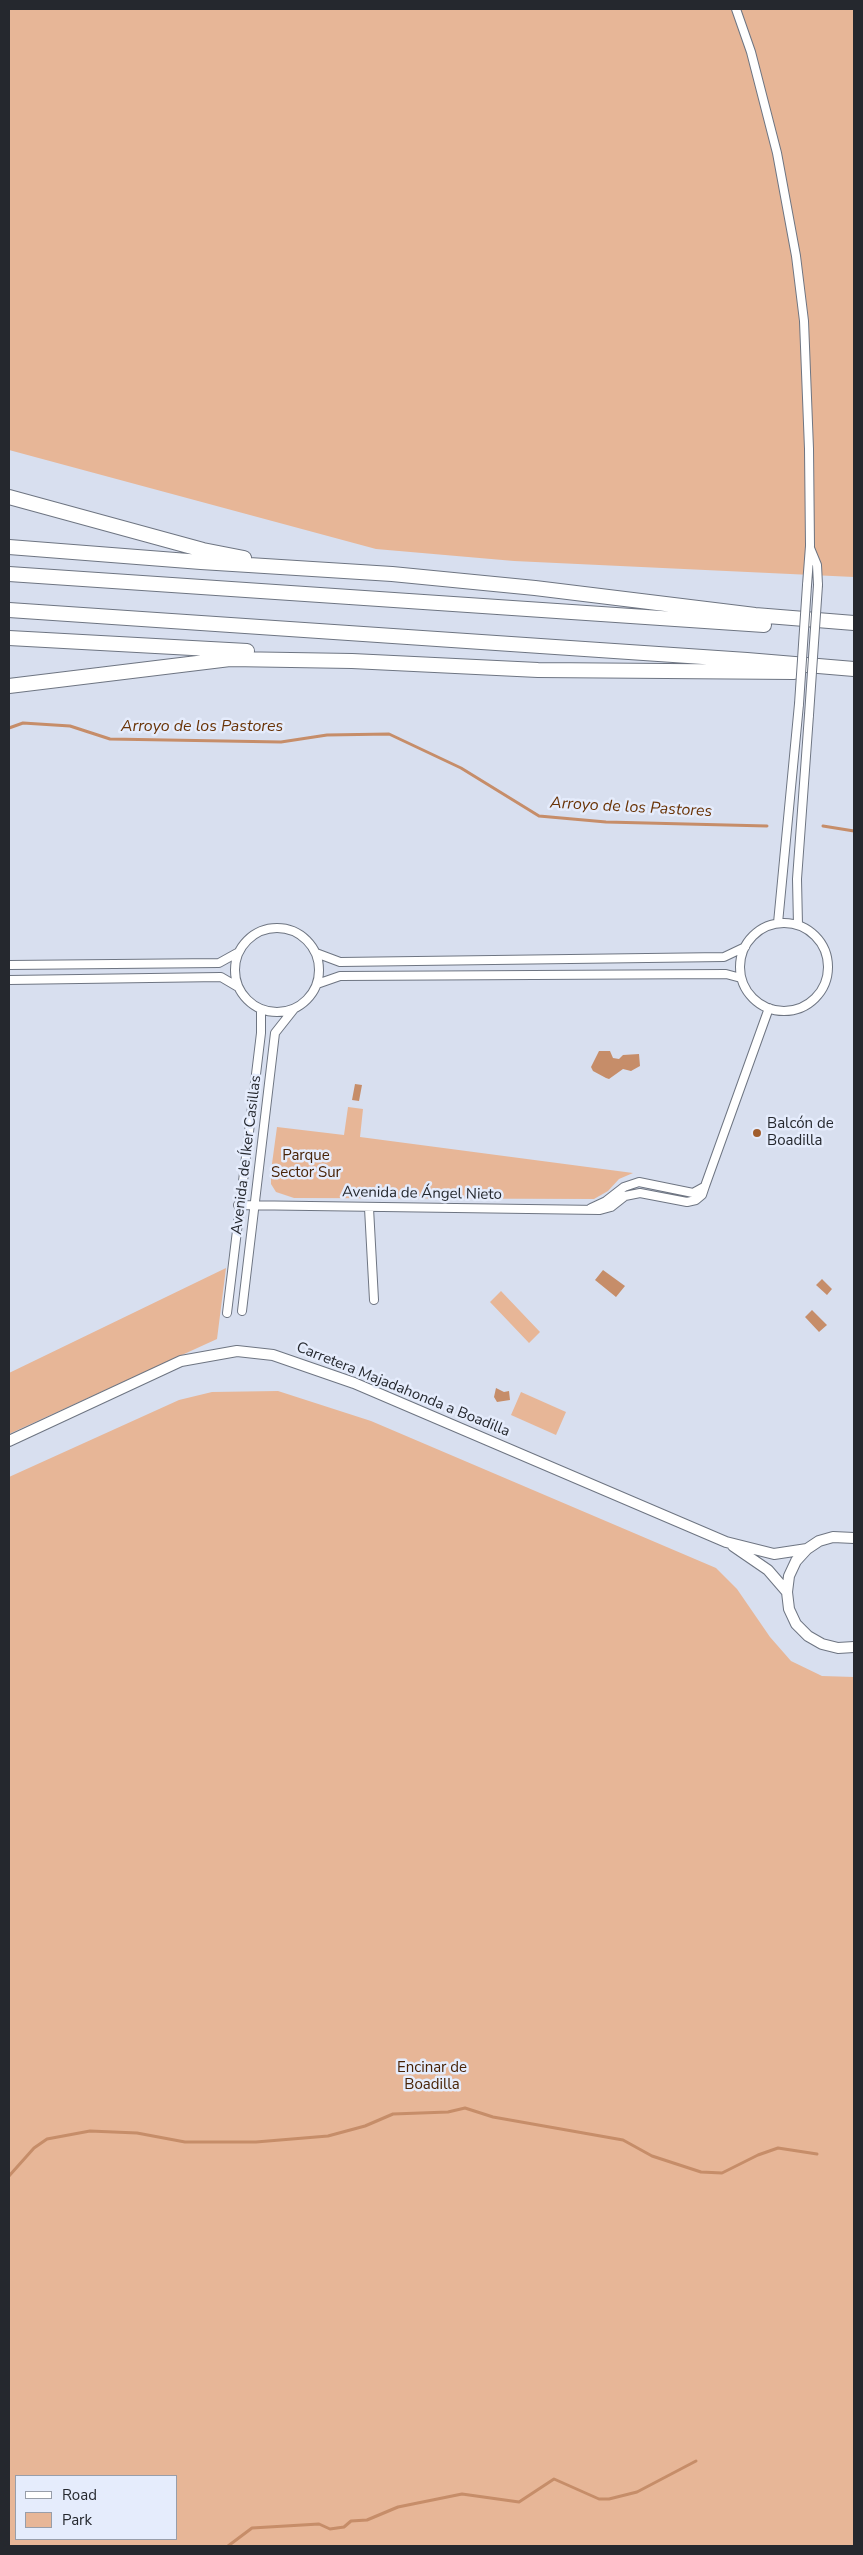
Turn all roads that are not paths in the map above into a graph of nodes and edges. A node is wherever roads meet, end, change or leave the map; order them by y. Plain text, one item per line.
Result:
1 (736, 9) edge
2 (9, 497) edge
3 (810, 546) junction
4 (9, 547) edge
5 (346, 570) junction
6 (9, 574) edge
7 (9, 610) edge
8 (854, 623) edge
9 (854, 631) edge
10 (9, 638) edge
11 (352, 661) junction
12 (854, 671) edge
13 (9, 686) edge
14 (778, 923) junction
15 (798, 925) junction
16 (745, 946) junction
17 (237, 953) junction
18 (316, 953) junction
19 (9, 965) edge
20 (742, 978) junction
21 (9, 980) edge
22 (317, 984) junction
23 (238, 987) junction
24 (769, 1008) junction
25 (261, 1009) junction
26 (294, 1009) junction
27 (238, 1205) junction
28 (254, 1206) junction
29 (370, 1208) junction
30 (374, 1300) dead end
31 (242, 1311) dead end
32 (227, 1313) dead end
33 (9, 1441) edge
34 (854, 1538) edge
35 (726, 1542) junction
36 (807, 1549) junction
37 (787, 1592) junction
38 (854, 1647) edge

1 - 3 street
2 - 5 highway
3 - 14 street, bridge
3 - 15 street, bridge
4 - 5 highway
5 - 8 highway
6 - 9 highway
7 - 12 highway
10 - 11 highway
11 - 12 highway
11 - 13 highway
14 - 15 street
14 - 16 street
15 - 24 street
16 - 18 street
16 - 20 street
17 - 18 street
17 - 19 street
17 - 23 street
18 - 22 street
20 - 22 street
20 - 24 street
21 - 23 street
22 - 26 street
23 - 25 street
24 - 29 street, Avenida de Ángel Nieto
25 - 26 street
25 - 27 street, Avenida de Íker Casillas
26 - 28 street, Avenida de Íker Casillas
27 - 28 street, Avenida de Ángel Nieto
27 - 32 street, Avenida de Íker Casillas
28 - 29 street, Avenida de Ángel Nieto
28 - 31 street, Avenida de Íker Casillas
29 - 30 street
33 - 35 street, Carretera Majadahonda a Boadilla
34 - 36 street
35 - 36 street, Carretera Majadahonda a Boadilla
35 - 37 street, Carretera Majadahonda a Boadilla
36 - 37 street
37 - 38 street

